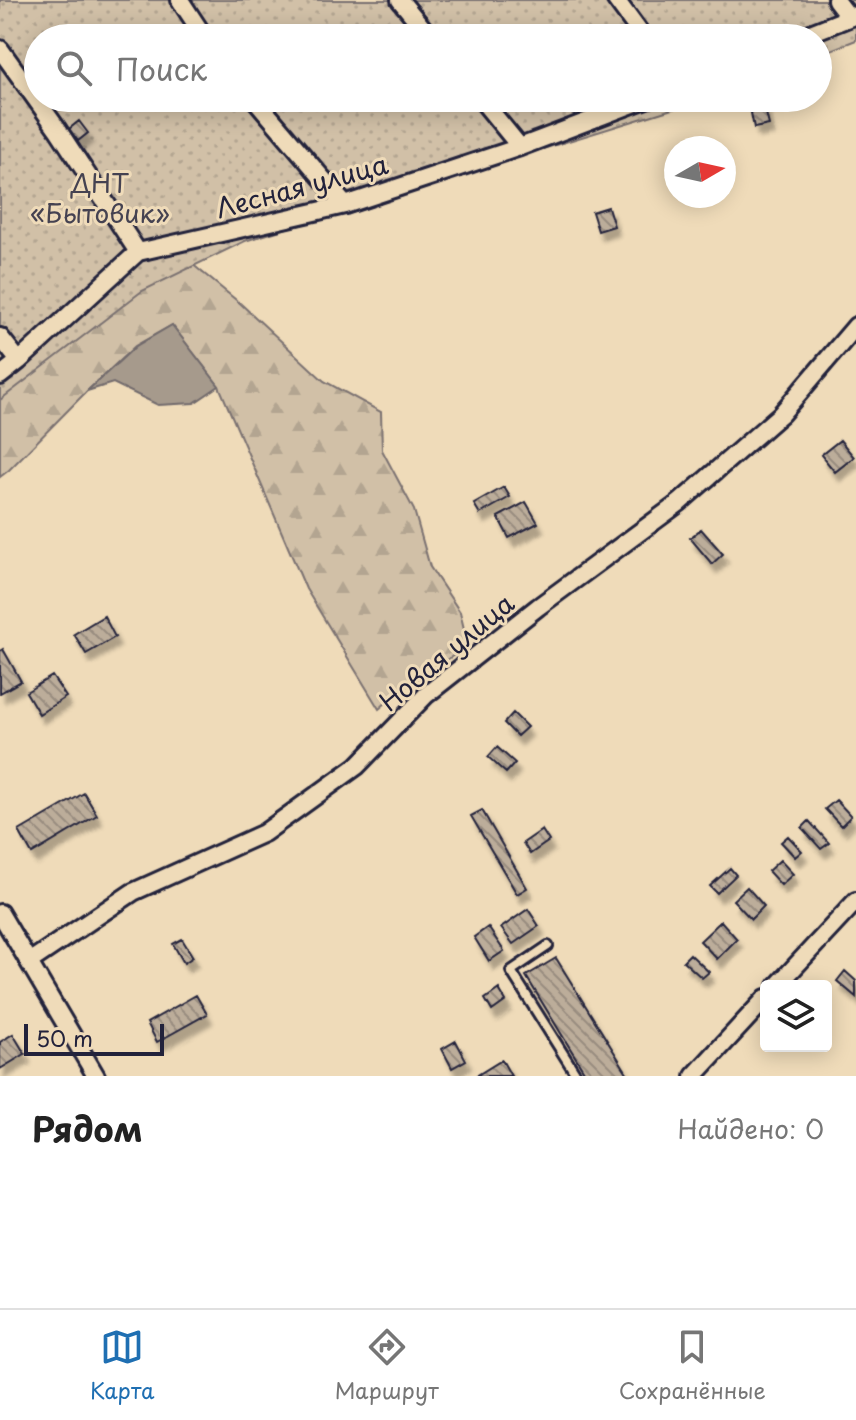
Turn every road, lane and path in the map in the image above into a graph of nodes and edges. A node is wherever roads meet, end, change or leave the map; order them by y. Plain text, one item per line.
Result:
1 (180, 0) edge
2 (400, 0) edge
3 (616, 0) edge
4 (836, 0) edge
5 (852, 16) edge
6 (196, 24) edge
7 (420, 24) edge
8 (634, 24) edge
9 (832, 24) edge
10 (0, 49) edge
11 (24, 83) edge
12 (45, 112) edge
13 (266, 112) edge
14 (491, 112) edge
15 (612, 112) edge
16 (520, 147) junction
17 (345, 205) junction
18 (138, 252) junction
19 (856, 326) edge
20 (0, 337) edge
21 (19, 361) junction
22 (0, 376) edge
23 (856, 901) edge
24 (0, 913) edge
25 (548, 946) dead end
26 (29, 962) junction
27 (783, 980) edge
28 (760, 1004) edge
29 (96, 1076) edge
30 (577, 1076) edge
31 (694, 1076) edge

1 - 6 street
2 - 7 street
3 - 8 street
4 - 5 street
5 - 9 street
10 - 11 street
12 - 18 street
13 - 17 street
14 - 16 street
15 - 16 street, Лесная улица
16 - 17 street, Лесная улица
17 - 18 street, Лесная улица
18 - 21 street, Лесная улица
19 - 26 street, Новая улица
20 - 21 street
21 - 22 street, Лесная улица
23 - 27 street
24 - 26 street
25 - 30 lane
26 - 29 street
28 - 31 street

